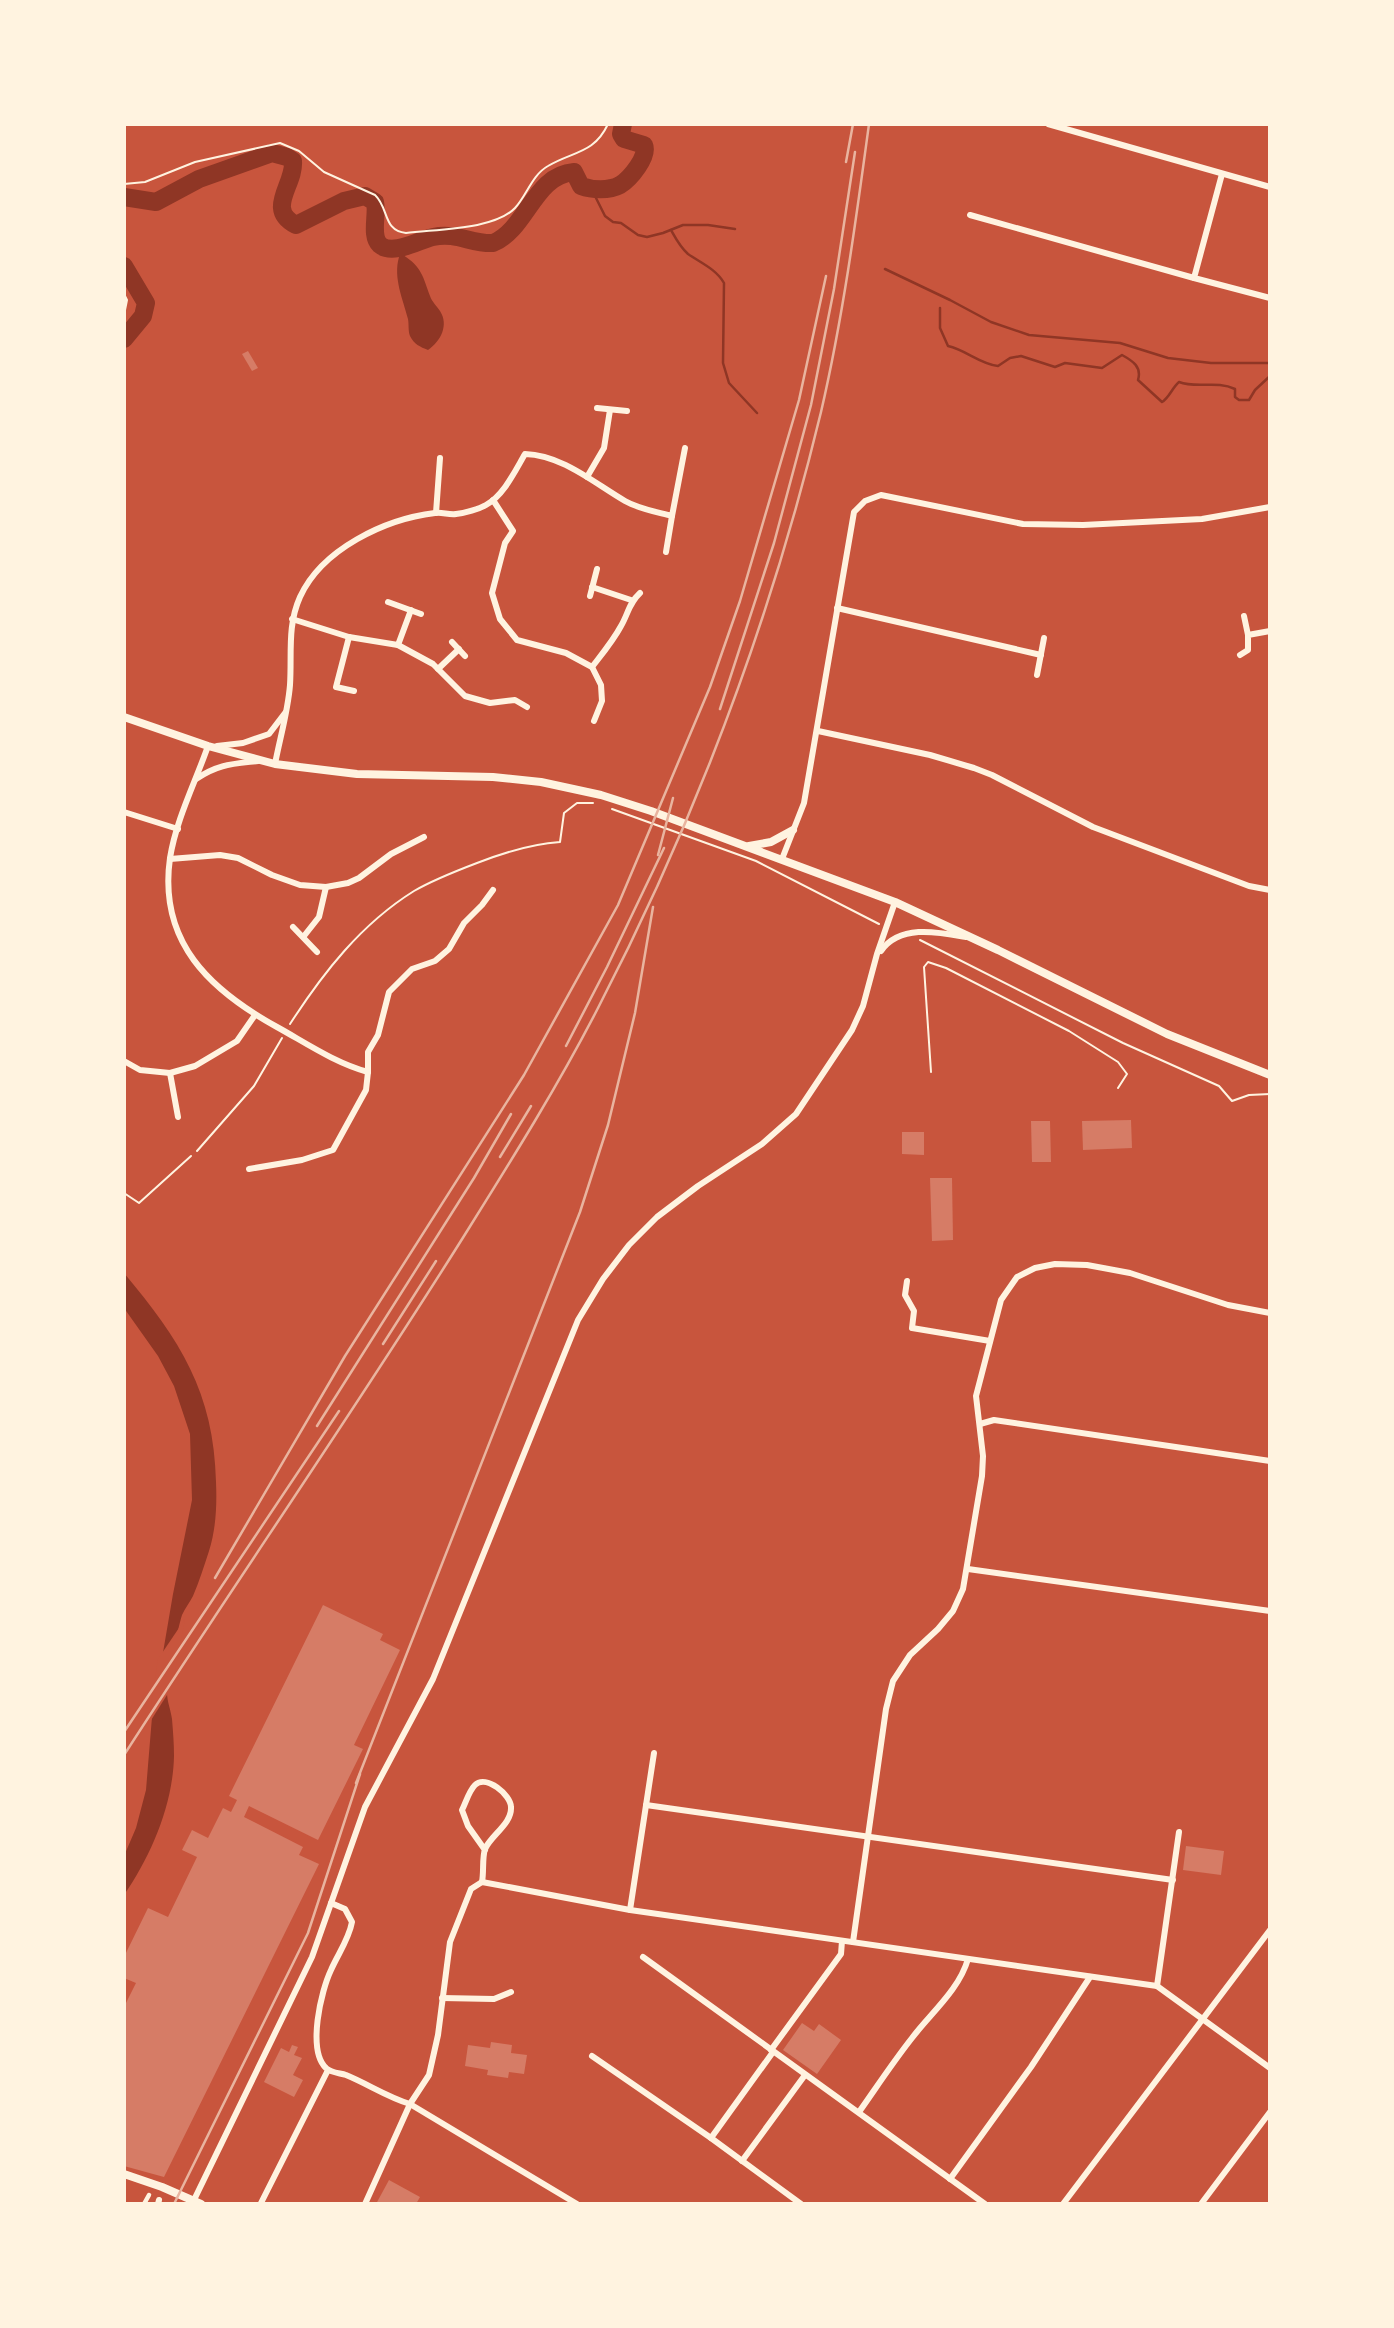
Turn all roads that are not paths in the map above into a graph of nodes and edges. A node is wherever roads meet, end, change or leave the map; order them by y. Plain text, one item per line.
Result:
1 (1048, 124) edge
2 (1072, 127) edge
3 (1223, 174) junction
4 (1270, 187) edge
5 (970, 215) dead end
6 (1194, 278) junction
7 (1270, 298) edge
8 (597, 408) dead end
9 (610, 410) junction
10 (627, 411) dead end
11 (685, 448) dead end
12 (440, 458) dead end
13 (587, 477) junction
14 (493, 500) junction
15 (1270, 507) edge
16 (436, 513) junction
17 (672, 516) junction
18 (666, 551) dead end
19 (597, 569) dead end
20 (592, 587) junction
21 (639, 593) dead end
22 (590, 596) dead end
23 (631, 600) junction
24 (388, 602) dead end
25 (837, 608) junction
26 (411, 610) junction
27 (421, 614) dead end
28 (1244, 616) dead end
29 (292, 619) junction
30 (1270, 631) edge
31 (1248, 635) junction
32 (349, 637) junction
33 (1044, 638) dead end
34 (452, 642) dead end
35 (398, 645) junction
36 (459, 649) junction
37 (465, 656) dead end
38 (1041, 656) junction
39 (1240, 656) dead end
40 (592, 667) junction
41 (438, 669) junction
42 (1037, 675) dead end
43 (354, 691) dead end
44 (527, 707) dead end
45 (285, 713) junction
46 (124, 717) edge
47 (594, 721) dead end
48 (817, 731) junction
49 (209, 747) junction
50 (264, 761) junction
51 (275, 764) junction
52 (196, 779) junction
53 (124, 812) edge
54 (177, 829) junction
55 (793, 830) junction
56 (424, 837) dead end
57 (746, 846) junction
58 (170, 859) junction
59 (782, 859) junction
60 (326, 887) junction
61 (493, 890) dead end
62 (1270, 890) edge
63 (894, 902) junction
64 (293, 927) dead end
65 (304, 936) junction
66 (971, 938) junction
67 (317, 951) dead end
68 (876, 958) junction
69 (255, 1014) junction
70 (124, 1061) edge
71 (368, 1072) junction
72 (170, 1073) junction
73 (1270, 1075) edge
74 (178, 1117) dead end
75 (249, 1169) dead end
76 (907, 1281) dead end
77 (1270, 1313) edge
78 (990, 1341) junction
79 (980, 1424) junction
80 (1270, 1461) edge
81 (968, 1569) junction
82 (1270, 1611) edge
83 (654, 1753) dead end
84 (646, 1805) junction
85 (1179, 1832) dead end
86 (868, 1837) junction
87 (485, 1850) junction
88 (1172, 1880) junction
89 (482, 1882) junction
90 (331, 1903) junction
91 (630, 1910) junction
92 (1270, 1930) edge
93 (842, 1941) junction
94 (853, 1942) junction
95 (643, 1957) dead end
96 (968, 1959) junction
97 (1090, 1977) junction
98 (1157, 1986) junction
99 (511, 1992) dead end
100 (442, 1998) junction
101 (1203, 2018) junction
102 (772, 2051) junction
103 (593, 2056) dead end
104 (1270, 2068) edge
105 (328, 2070) junction
106 (805, 2075) junction
107 (410, 2104) junction
108 (859, 2112) junction
109 (1270, 2112) edge
110 (711, 2137) junction
111 (742, 2161) junction
112 (124, 2174) edge
113 (950, 2179) junction
114 (149, 2195) dead end
115 (261, 2203) edge
116 (144, 2204) edge
117 (192, 2204) edge
118 (201, 2204) edge
119 (365, 2204) edge
120 (577, 2204) edge
121 (801, 2204) edge
122 (985, 2204) edge
123 (1063, 2204) edge
124 (1201, 2204) edge

1 - 2 street
2 - 3 street
3 - 4 street
3 - 6 street
5 - 6 street
6 - 7 street
8 - 9 street
9 - 10 street
9 - 13 street
11 - 17 street
12 - 16 street
13 - 14 street
13 - 17 street
14 - 16 street
14 - 40 street
15 - 25 street
16 - 29 street
17 - 18 street
19 - 20 street
20 - 22 street
20 - 23 street
21 - 23 street
23 - 40 street
24 - 26 street
25 - 38 street
25 - 48 street
26 - 27 street
26 - 35 street
28 - 31 street
29 - 32 street
29 - 45 street
30 - 31 street
31 - 39 street
32 - 35 street
32 - 43 street
33 - 38 street
34 - 36 street
35 - 41 street
36 - 37 street
36 - 41 street
38 - 42 street
40 - 47 street
41 - 44 street
45 - 49 street
45 - 51 street
46 - 49 street
48 - 55 street
48 - 62 street
49 - 50 street
49 - 52 street
50 - 51 street
50 - 52 street
51 - 57 street
52 - 54 street
53 - 54 street
54 - 58 street
55 - 57 street
55 - 59 street
56 - 60 street
57 - 59 street
58 - 60 street
58 - 69 street
59 - 63 street
60 - 65 street
61 - 71 street
63 - 66 street
63 - 68 street
64 - 65 street
65 - 67 street
66 - 68 street
66 - 73 street
68 - 90 street
69 - 71 street
69 - 72 street
70 - 72 street
71 - 75 street
72 - 74 street
76 - 78 street
77 - 78 street
78 - 79 street
79 - 80 street
79 - 81 street
81 - 82 street
81 - 86 street
83 - 84 street
84 - 86 street
84 - 91 street
85 - 88 street
86 - 88 street
86 - 94 street
87 - 87 street
87 - 89 street
88 - 98 street
89 - 91 street
89 - 100 street
90 - 105 street
90 - 117 street
91 - 93 street
92 - 101 street
93 - 94 street
93 - 102 street
94 - 96 street
95 - 102 street
96 - 97 street
96 - 108 street
97 - 98 street
97 - 113 street
98 - 101 street
99 - 100 street
100 - 107 street
101 - 104 street
101 - 123 street
102 - 106 street
102 - 110 street
103 - 110 street
105 - 107 street
105 - 115 street
106 - 108 street
106 - 111 street
107 - 119 street
107 - 120 street
108 - 113 street
109 - 124 street
110 - 111 street
111 - 121 street
112 - 118 street
113 - 122 street
114 - 116 street

